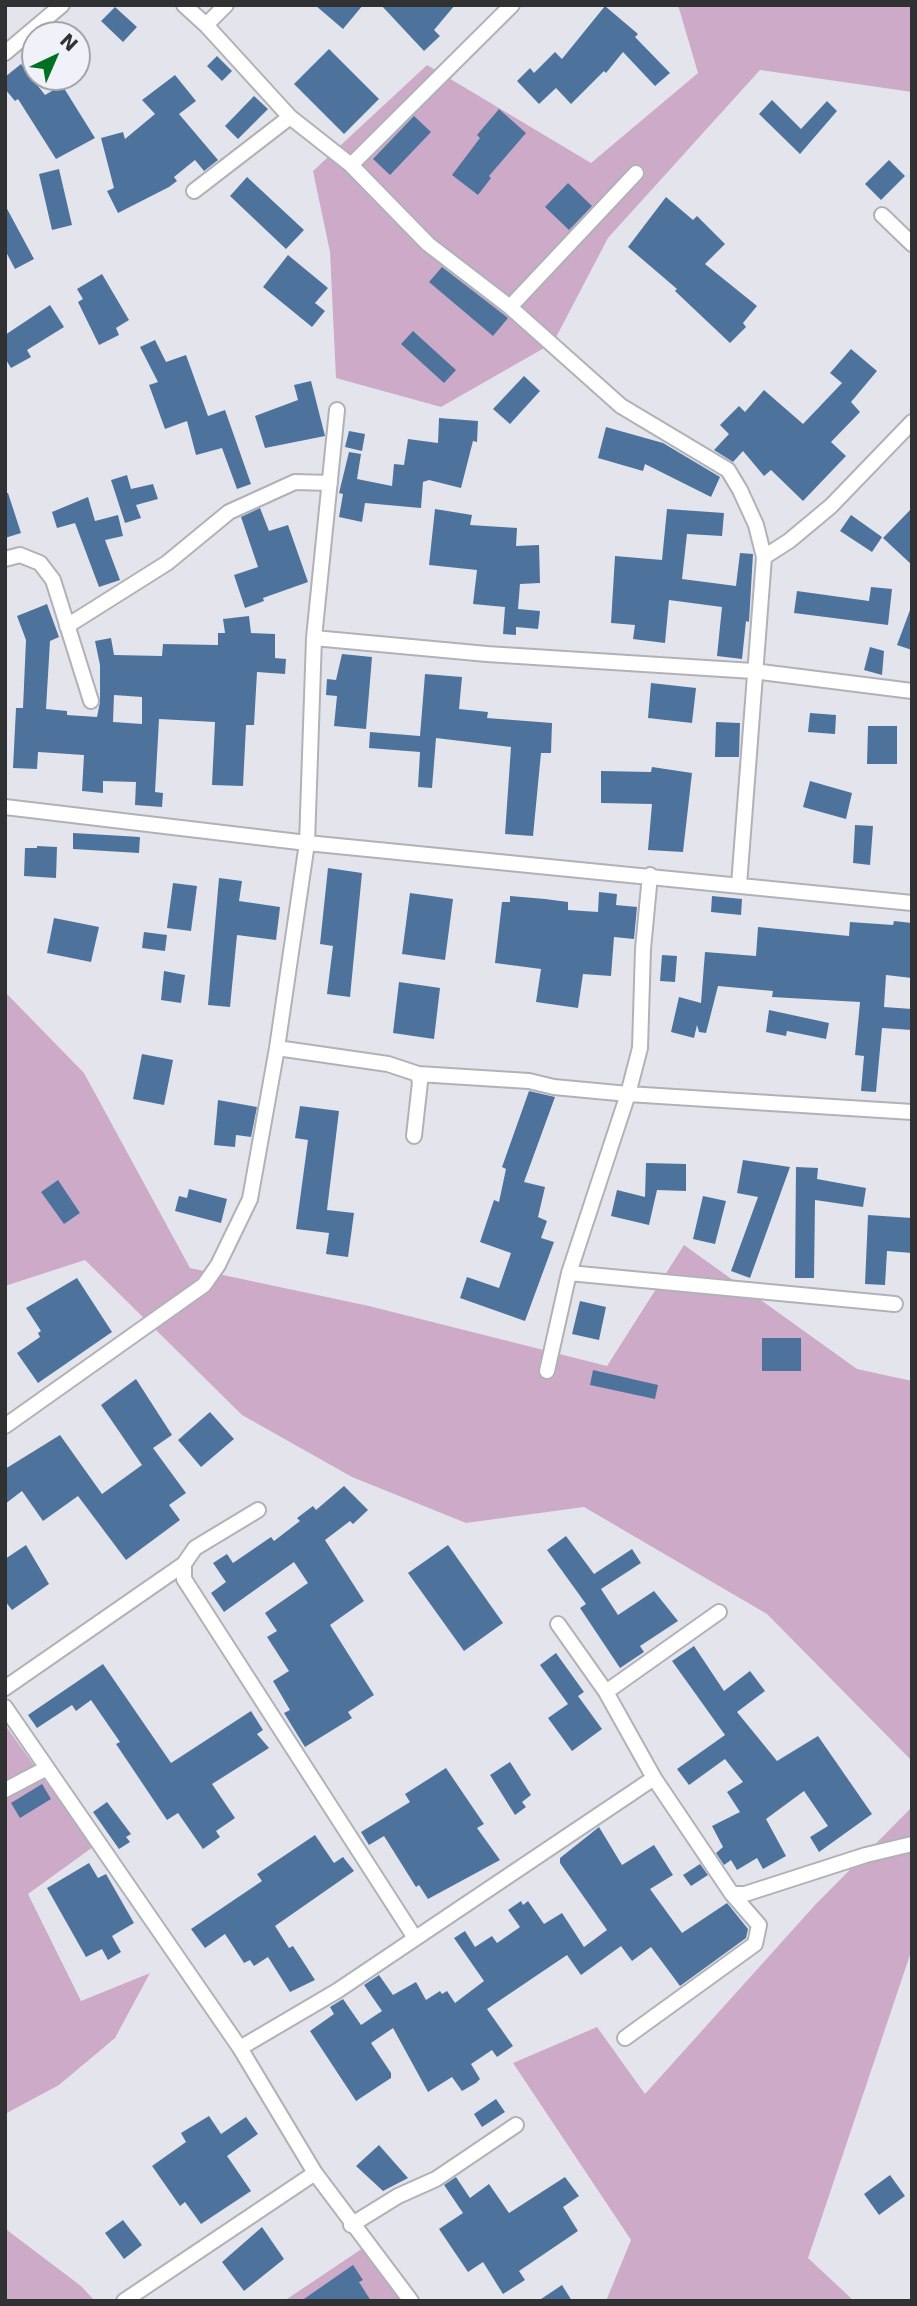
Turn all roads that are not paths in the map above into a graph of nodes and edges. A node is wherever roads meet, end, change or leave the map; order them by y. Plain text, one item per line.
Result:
1 (62, 5) edge
2 (184, 5) edge
3 (226, 5) edge
4 (512, 5) edge
5 (206, 25) junction
6 (5, 53) edge
7 (290, 117) junction
8 (351, 165) junction
9 (636, 173) dead end
10 (194, 191) dead end
11 (882, 215) dead end
12 (912, 244) edge
13 (510, 307) junction
14 (337, 410) dead end
15 (912, 422) edge
16 (330, 482) junction
17 (764, 557) junction
18 (5, 559) edge
19 (67, 626) junction
20 (314, 638) junction
21 (754, 671) junction
22 (912, 691) edge
23 (92, 701) dead end
24 (5, 807) edge
25 (307, 843) junction
26 (650, 875) junction
27 (739, 886) junction
28 (912, 903) edge
29 (277, 1048) junction
30 (418, 1074) junction
31 (628, 1094) junction
32 (912, 1112) edge
33 (414, 1136) dead end
34 (569, 1273) junction
35 (895, 1304) dead end
36 (547, 1371) dead end
37 (5, 1426) edge
38 (258, 1510) dead end
39 (184, 1564) junction
40 (719, 1612) dead end
41 (558, 1624) dead end
42 (5, 1688) edge
43 (606, 1692) junction
44 (5, 1707) edge
45 (47, 1768) junction
46 (654, 1778) junction
47 (5, 1790) edge
48 (912, 1844) edge
49 (732, 1894) junction
50 (415, 1938) junction
51 (625, 2038) dead end
52 (240, 2048) junction
53 (516, 2125) dead end
54 (315, 2173) junction
55 (351, 2225) junction
56 (124, 2301) edge
57 (411, 2301) edge

1 - 6 street
2 - 5 street
3 - 5 street
4 - 8 street
5 - 7 street
7 - 8 street
7 - 10 street
8 - 13 street
9 - 13 street
11 - 12 street
13 - 17 street
14 - 16 street
15 - 17 street
16 - 19 street
16 - 20 street
17 - 21 street
18 - 19 street
19 - 23 street
20 - 21 street
20 - 25 street
21 - 22 street
21 - 27 street
24 - 25 street
25 - 26 street
25 - 29 street
26 - 27 street
26 - 31 street
27 - 28 street
29 - 30 street
29 - 37 street
30 - 31 street
30 - 33 street
31 - 32 street
31 - 34 street
34 - 35 street
34 - 36 street
38 - 39 street
39 - 42 street
39 - 50 street
40 - 43 street
41 - 43 street
43 - 46 street
44 - 45 street
45 - 47 street
45 - 52 street
46 - 49 street
46 - 50 street
48 - 49 street
49 - 51 street
50 - 52 street
52 - 54 street
53 - 55 street
54 - 55 street
54 - 56 street
55 - 57 street

